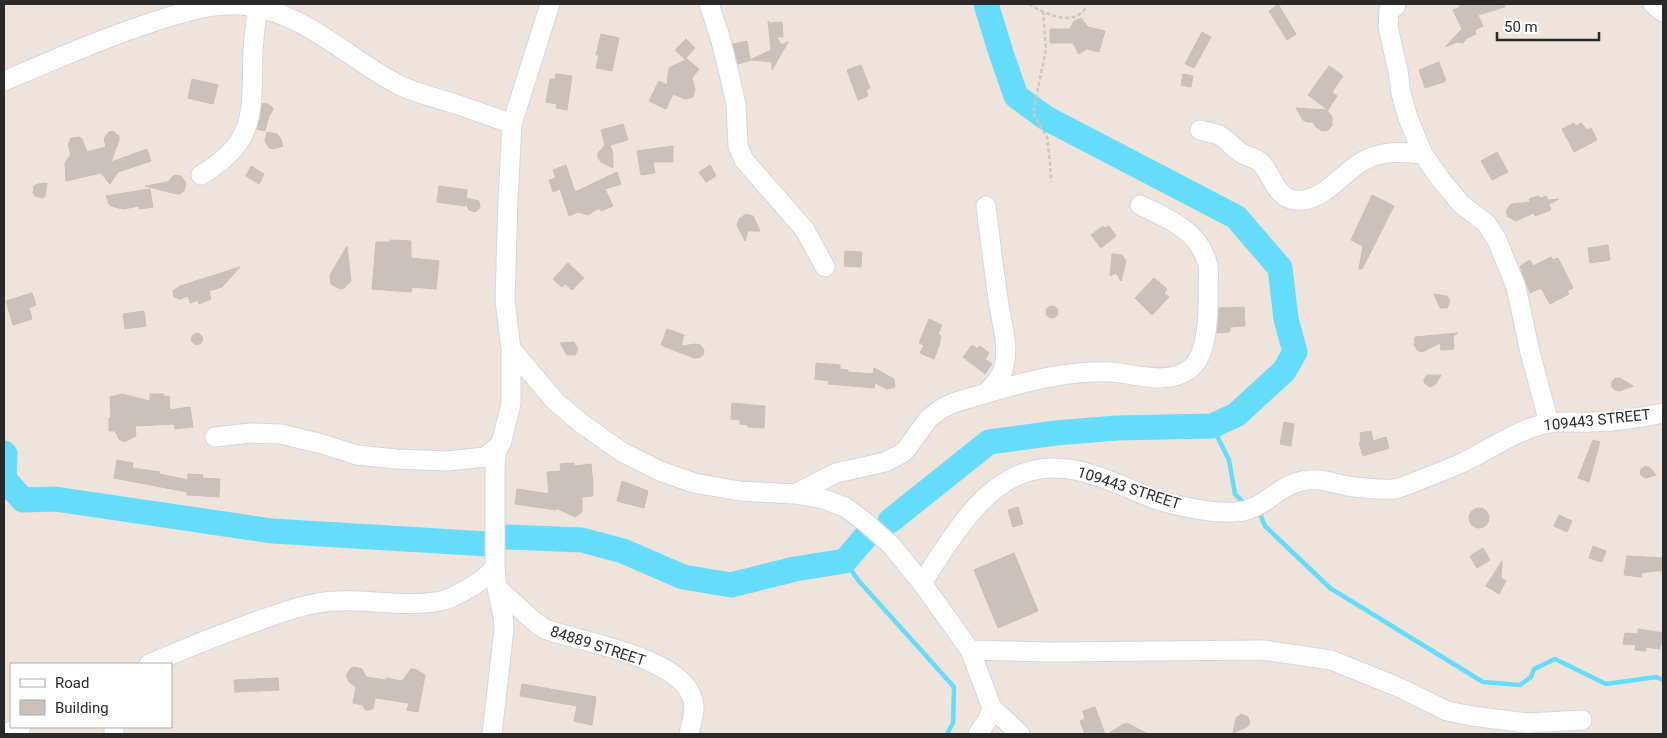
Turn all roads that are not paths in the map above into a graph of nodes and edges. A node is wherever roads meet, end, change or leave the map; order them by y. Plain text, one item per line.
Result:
1 (550, 4) edge
2 (709, 4) edge
3 (1396, 4) edge
4 (1653, 4) edge
5 (258, 8) junction
6 (1663, 12) edge
7 (4, 81) edge
8 (512, 124) junction
9 (1200, 130) dead end
10 (1423, 154) junction
11 (201, 175) dead end
12 (1140, 205) dead end
13 (986, 206) dead end
14 (825, 266) dead end
15 (511, 349) junction
16 (985, 394) junction
17 (1663, 412) edge
18 (1549, 423) junction
19 (215, 437) dead end
20 (501, 444) junction
21 (795, 494) junction
22 (495, 567) junction
23 (922, 583) junction
24 (497, 588) junction
25 (970, 650) junction
26 (151, 663) edge
27 (992, 708) junction
28 (1582, 720) dead end
29 (492, 734) edge
30 (689, 734) edge
31 (978, 734) edge
32 (1020, 734) edge

1 - 8 street
2 - 14 street
3 - 10 street
4 - 6 street
5 - 7 street
5 - 8 street
5 - 11 street
8 - 15 street
9 - 10 street
10 - 18 street
12 - 16 street
13 - 16 street
15 - 20 street
15 - 21 street
16 - 21 street
17 - 18 street, 109443 STREET
18 - 23 street, 109443 STREET
19 - 20 street
20 - 22 street
21 - 23 street
22 - 24 street
22 - 26 street
23 - 25 street
24 - 29 street
24 - 30 street, 84889 STREET
25 - 27 street
25 - 28 street
27 - 31 street
27 - 32 street

